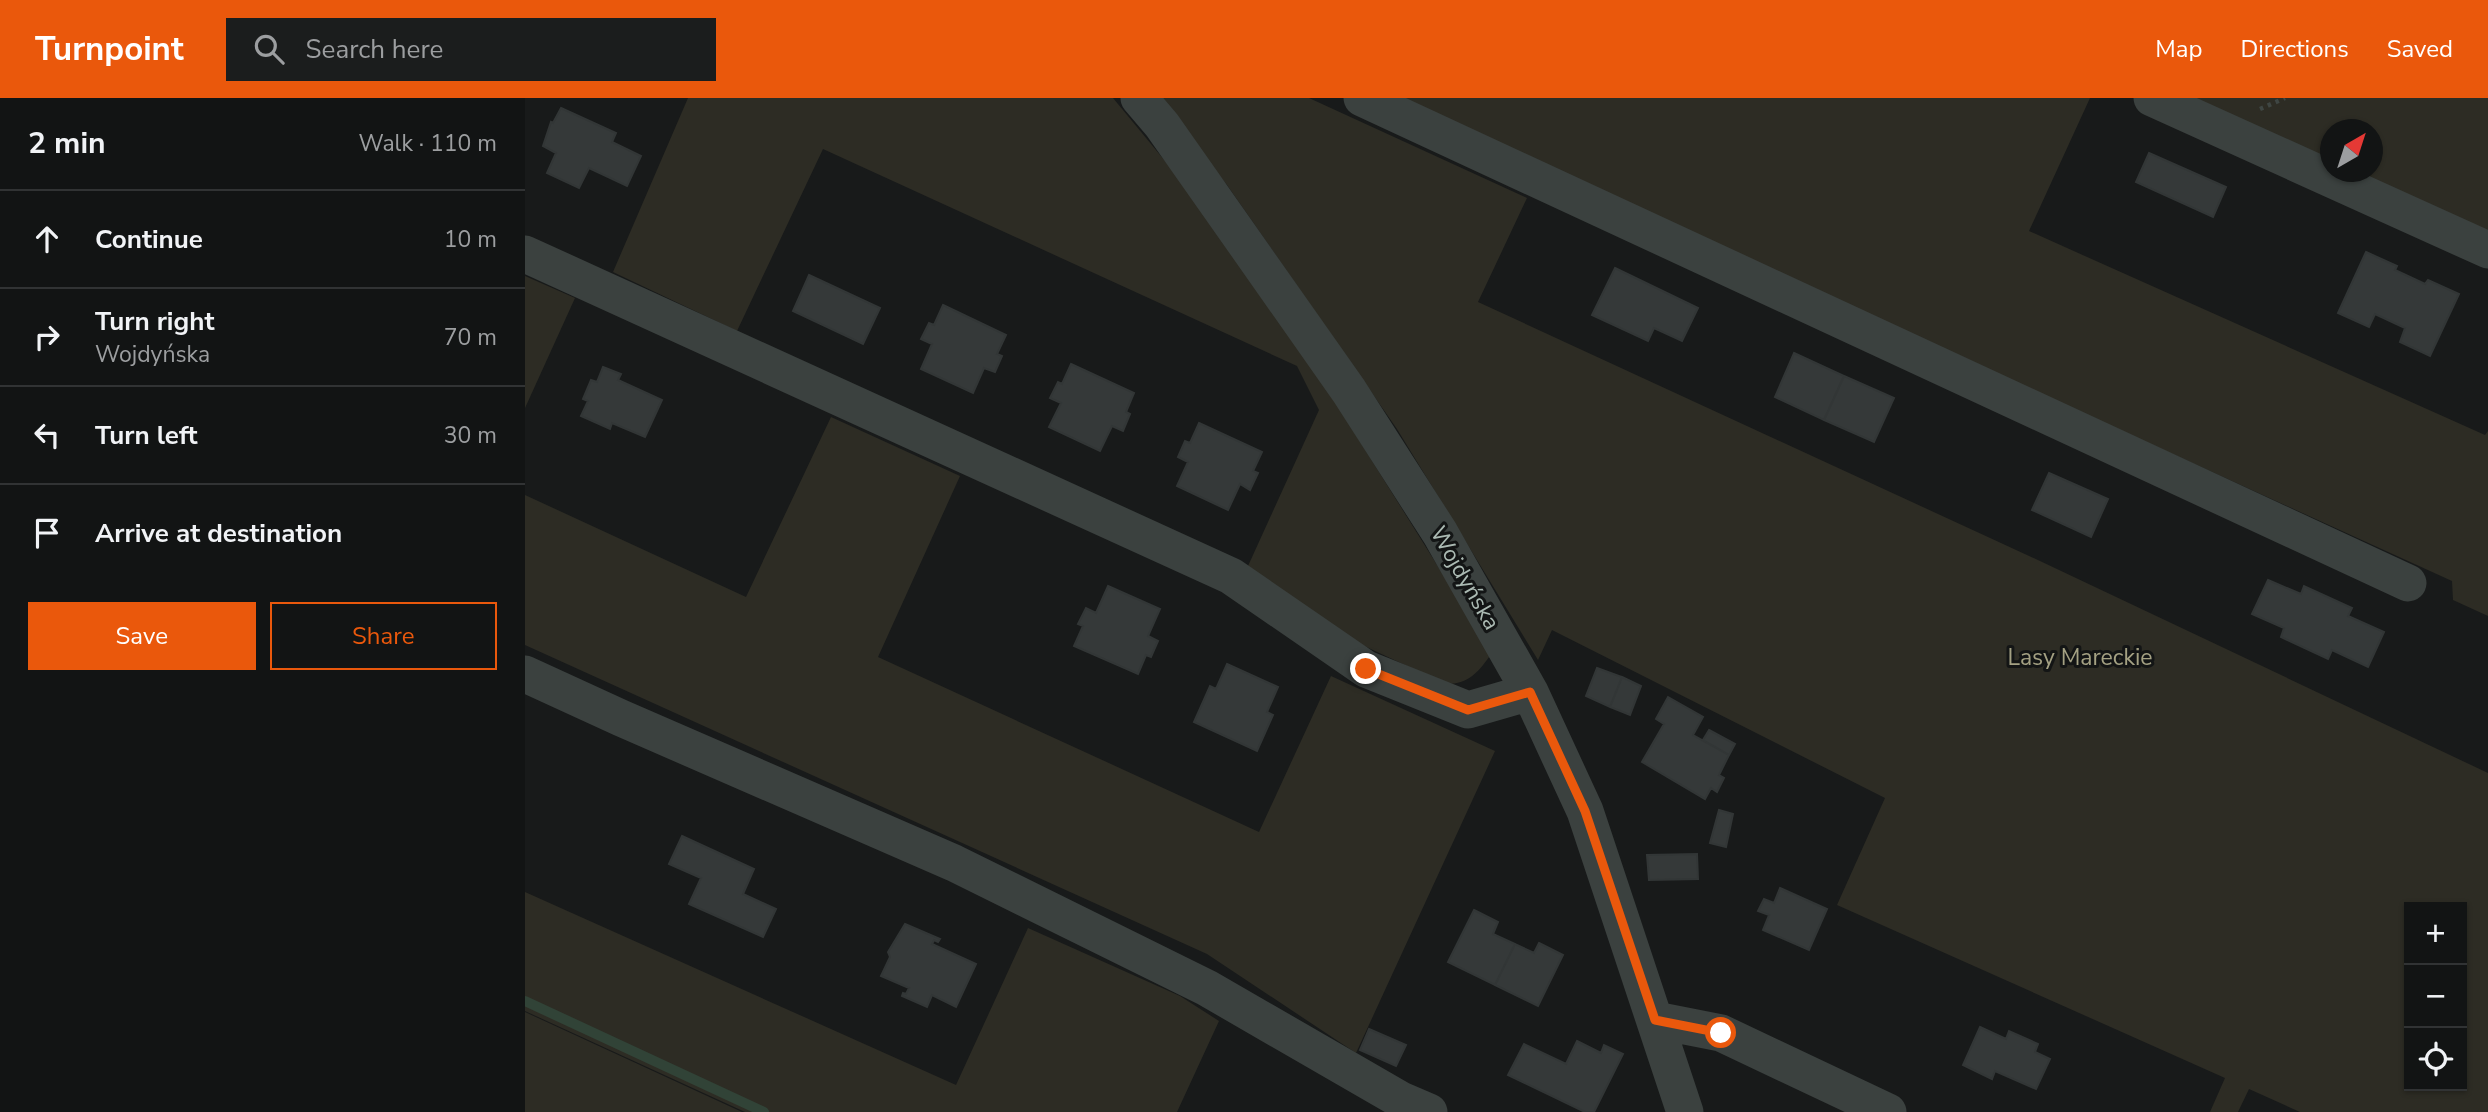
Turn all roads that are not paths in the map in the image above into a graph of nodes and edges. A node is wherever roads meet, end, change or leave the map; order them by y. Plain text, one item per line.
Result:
1 (1139, 98) edge
2 (1362, 98) edge
3 (2152, 98) edge
4 (2488, 250) edge
5 (525, 254) edge
6 (2408, 583) dead end
7 (525, 674) edge
8 (1530, 692) junction
9 (1655, 1020) junction
10 (1429, 1112) edge
11 (1685, 1112) edge
12 (1888, 1112) edge

1 - 8 street, Wojdyńska
2 - 6 street
3 - 4 street
5 - 8 street
7 - 10 street
8 - 9 street, Wojdyńska
9 - 11 street, Wojdyńska
9 - 12 street

